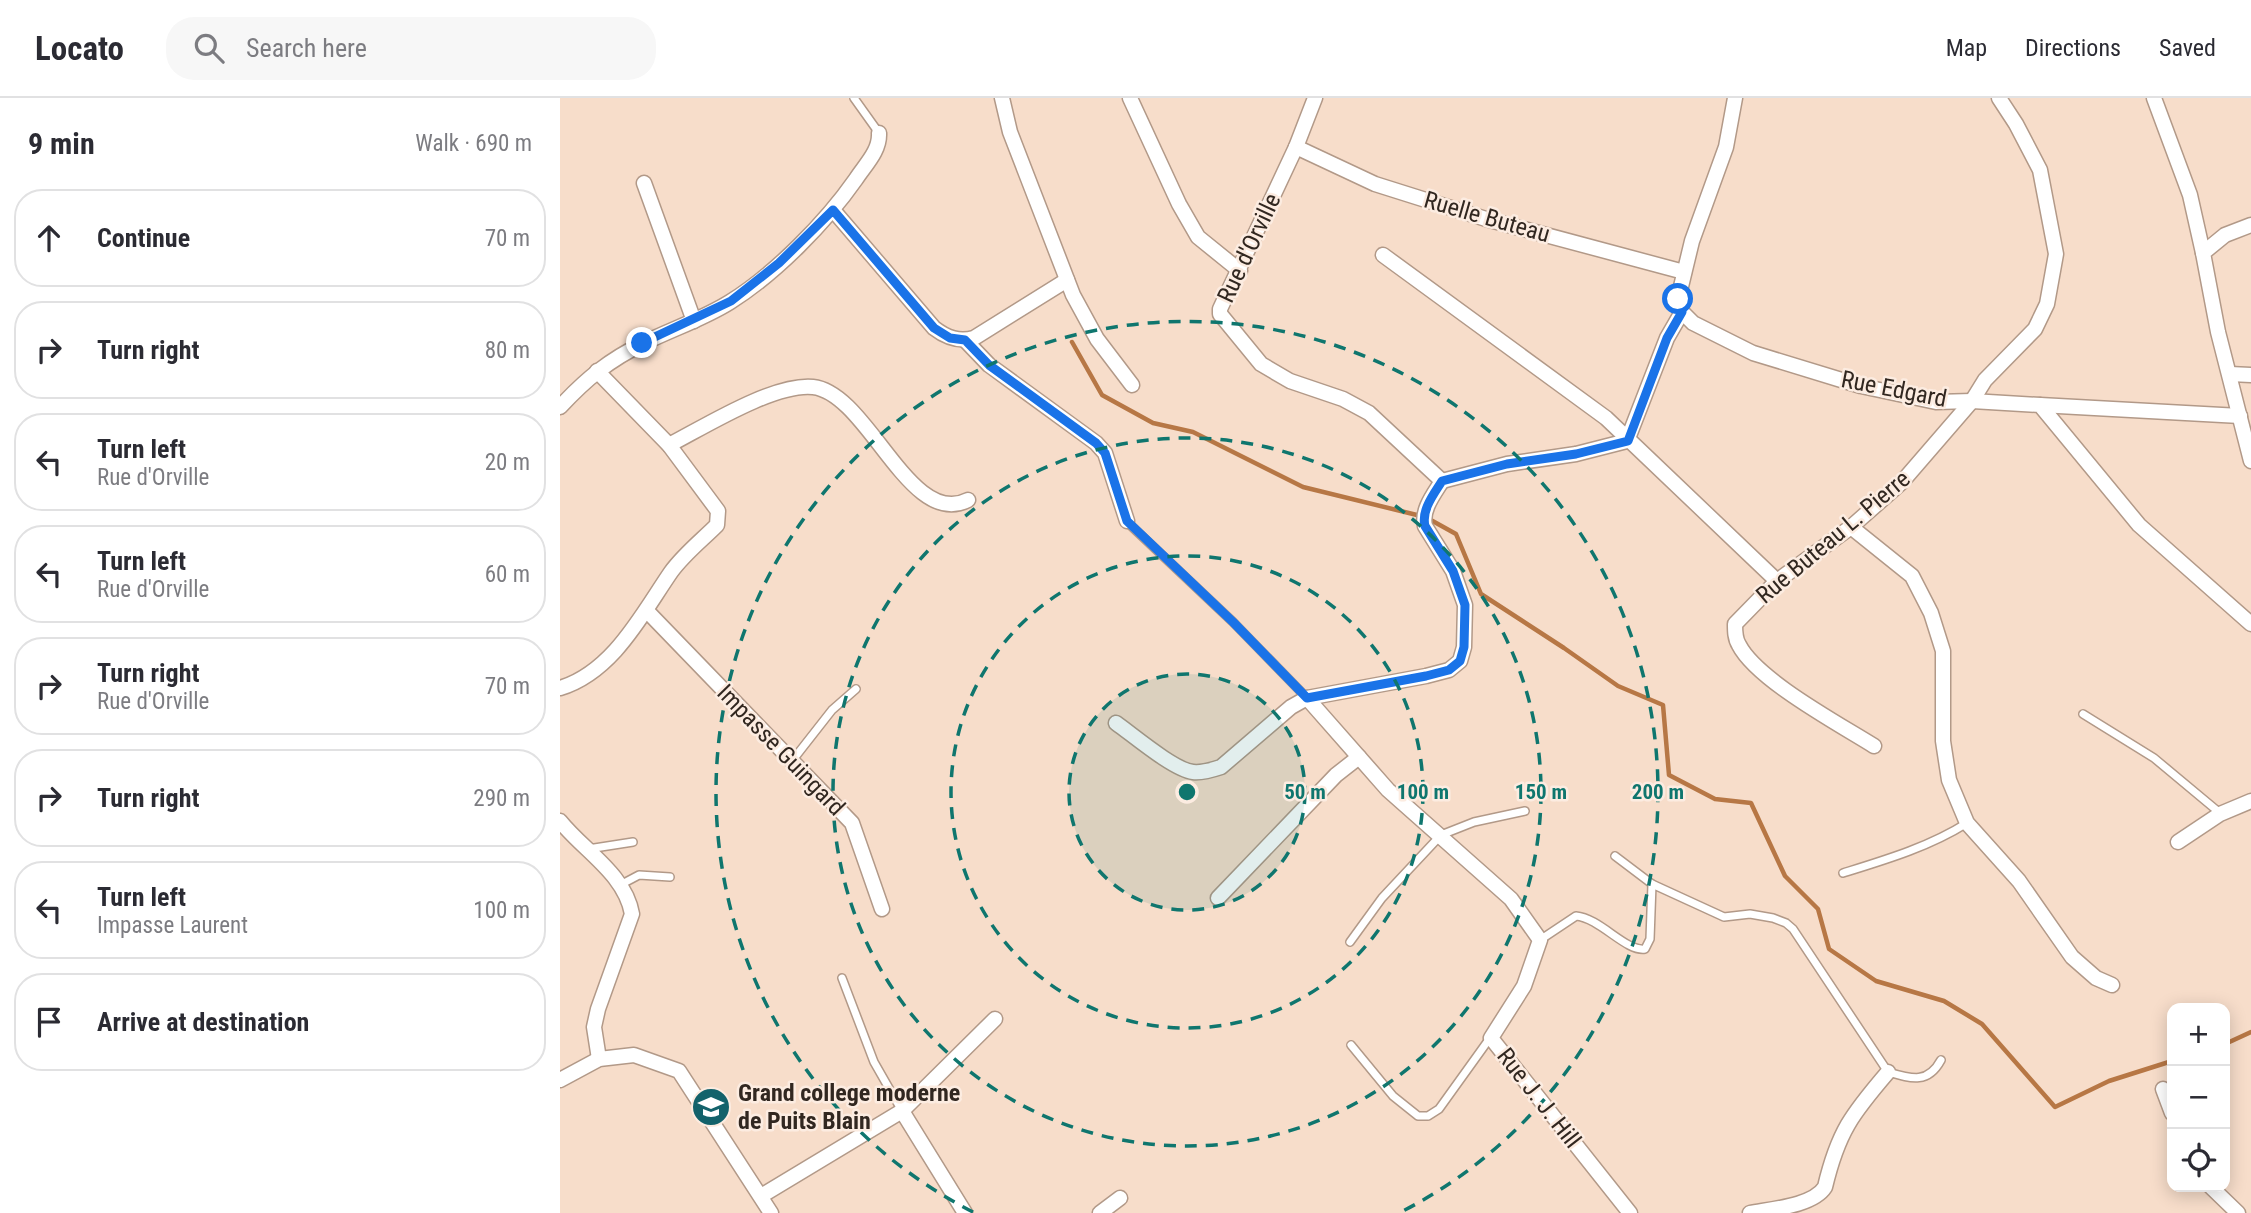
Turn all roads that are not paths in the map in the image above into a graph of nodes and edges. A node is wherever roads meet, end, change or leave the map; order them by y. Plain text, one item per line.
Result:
1 (854, 98) edge
2 (1002, 98) edge
3 (1130, 98) edge
4 (1315, 98) edge
5 (1735, 98) edge
6 (1999, 98) edge
7 (2154, 98) edge
8 (879, 133) joint
9 (1296, 147) junction
10 (643, 183) dead end
11 (833, 210) junction
12 (2251, 225) edge
13 (2203, 253) junction
14 (1383, 255) dead end
15 (1240, 271) junction
16 (1684, 272) junction
17 (1067, 280) junction
18 (1682, 312) junction
19 (694, 321) junction
20 (965, 340) junction
21 (597, 371) junction
22 (2230, 373) junction
23 (2251, 375) edge
24 (1132, 385) dead end
25 (1972, 401) junction
26 (2040, 405) junction
27 (560, 407) edge
28 (2240, 416) junction
29 (1628, 441) junction
30 (668, 444) junction
31 (2251, 461) edge
32 (1442, 481) junction
33 (968, 500) dead end
34 (1127, 521) joint
35 (1851, 527) junction
36 (1777, 581) junction
37 (647, 611) junction
38 (2251, 624) edge
39 (560, 688) edge
40 (856, 689) dead end
41 (1307, 698) junction
42 (2083, 714) dead end
43 (1116, 723) dead end
44 (1874, 746) dead end
45 (1359, 757) junction
46 (792, 761) junction
47 (2251, 801) edge
48 (1524, 811) dead end
49 (2220, 814) junction
50 (560, 821) edge
51 (1967, 823) junction
52 (1441, 835) junction
53 (633, 842) dead end
54 (2178, 842) dead end
55 (587, 849) junction
56 (1615, 856) dead end
57 (1843, 873) dead end
58 (670, 877) dead end
59 (622, 884) junction
60 (1652, 884) junction
61 (1218, 898) dead end
62 (882, 909) dead end
63 (1540, 940) junction
64 (1350, 942) dead end
65 (842, 978) dead end
66 (2112, 985) dead end
67 (995, 1019) dead end
68 (1491, 1038) junction
69 (1351, 1045) dead end
70 (598, 1059) junction
71 (1941, 1060) dead end
72 (1888, 1072) junction
73 (560, 1080) edge
74 (2162, 1089) dead end
75 (2167, 1101) edge
76 (902, 1111) junction
77 (2216, 1192) edge
78 (761, 1196) junction
79 (1120, 1198) dead end
80 (771, 1213) edge
81 (965, 1213) edge
82 (1100, 1213) edge
83 (1630, 1213) edge
84 (1750, 1213) edge
85 (2238, 1213) edge

1 - 8 lane
2 - 17 street
3 - 15 street
4 - 9 street, Rue d'Orville
5 - 16 street
6 - 25 street, Rue Buteau L. Pierre
7 - 13 street
8 - 11 street
9 - 15 street, Rue d'Orville
9 - 16 street, Ruelle Buteau
10 - 19 street
11 - 19 street
11 - 20 street
12 - 13 street
13 - 22 street
14 - 29 street
15 - 32 street, Rue d'Orville
16 - 18 street
17 - 20 street
17 - 24 street
18 - 25 street, Rue Edgard
18 - 29 street
19 - 21 street
20 - 34 street
21 - 27 street
21 - 30 street
22 - 23 street
22 - 28 street
25 - 26 street, Rue Edgard
25 - 35 street, Rue Buteau L. Pierre
26 - 28 street, Rue Edgard
26 - 38 street
28 - 31 street
29 - 32 street
29 - 36 street
30 - 33 street
30 - 37 street
32 - 41 street
34 - 41 lane
35 - 36 street, Rue Buteau L. Pierre
35 - 51 street
36 - 44 street, Rue Buteau L. Pierre
37 - 39 street
37 - 46 street, Impasse Guingard
40 - 46 lane
41 - 43 street
41 - 45 street
42 - 49 lane
45 - 52 street
45 - 61 street
46 - 62 street, Impasse Guingard
47 - 49 street
48 - 52 lane
49 - 54 street
50 - 55 street
51 - 57 lane
51 - 66 street
52 - 63 street
52 - 64 lane
53 - 55 lane
55 - 59 street
56 - 60 lane
58 - 59 lane
59 - 70 street
60 - 63 lane
60 - 72 lane
63 - 68 street, Rue J. J. Hill
65 - 76 lane
67 - 76 street
68 - 69 lane
68 - 83 street, Rue J. J. Hill
70 - 73 street
70 - 78 street
71 - 72 lane
72 - 84 street
74 - 75 street
76 - 78 street
76 - 81 street
77 - 85 street
78 - 80 street
79 - 82 street

